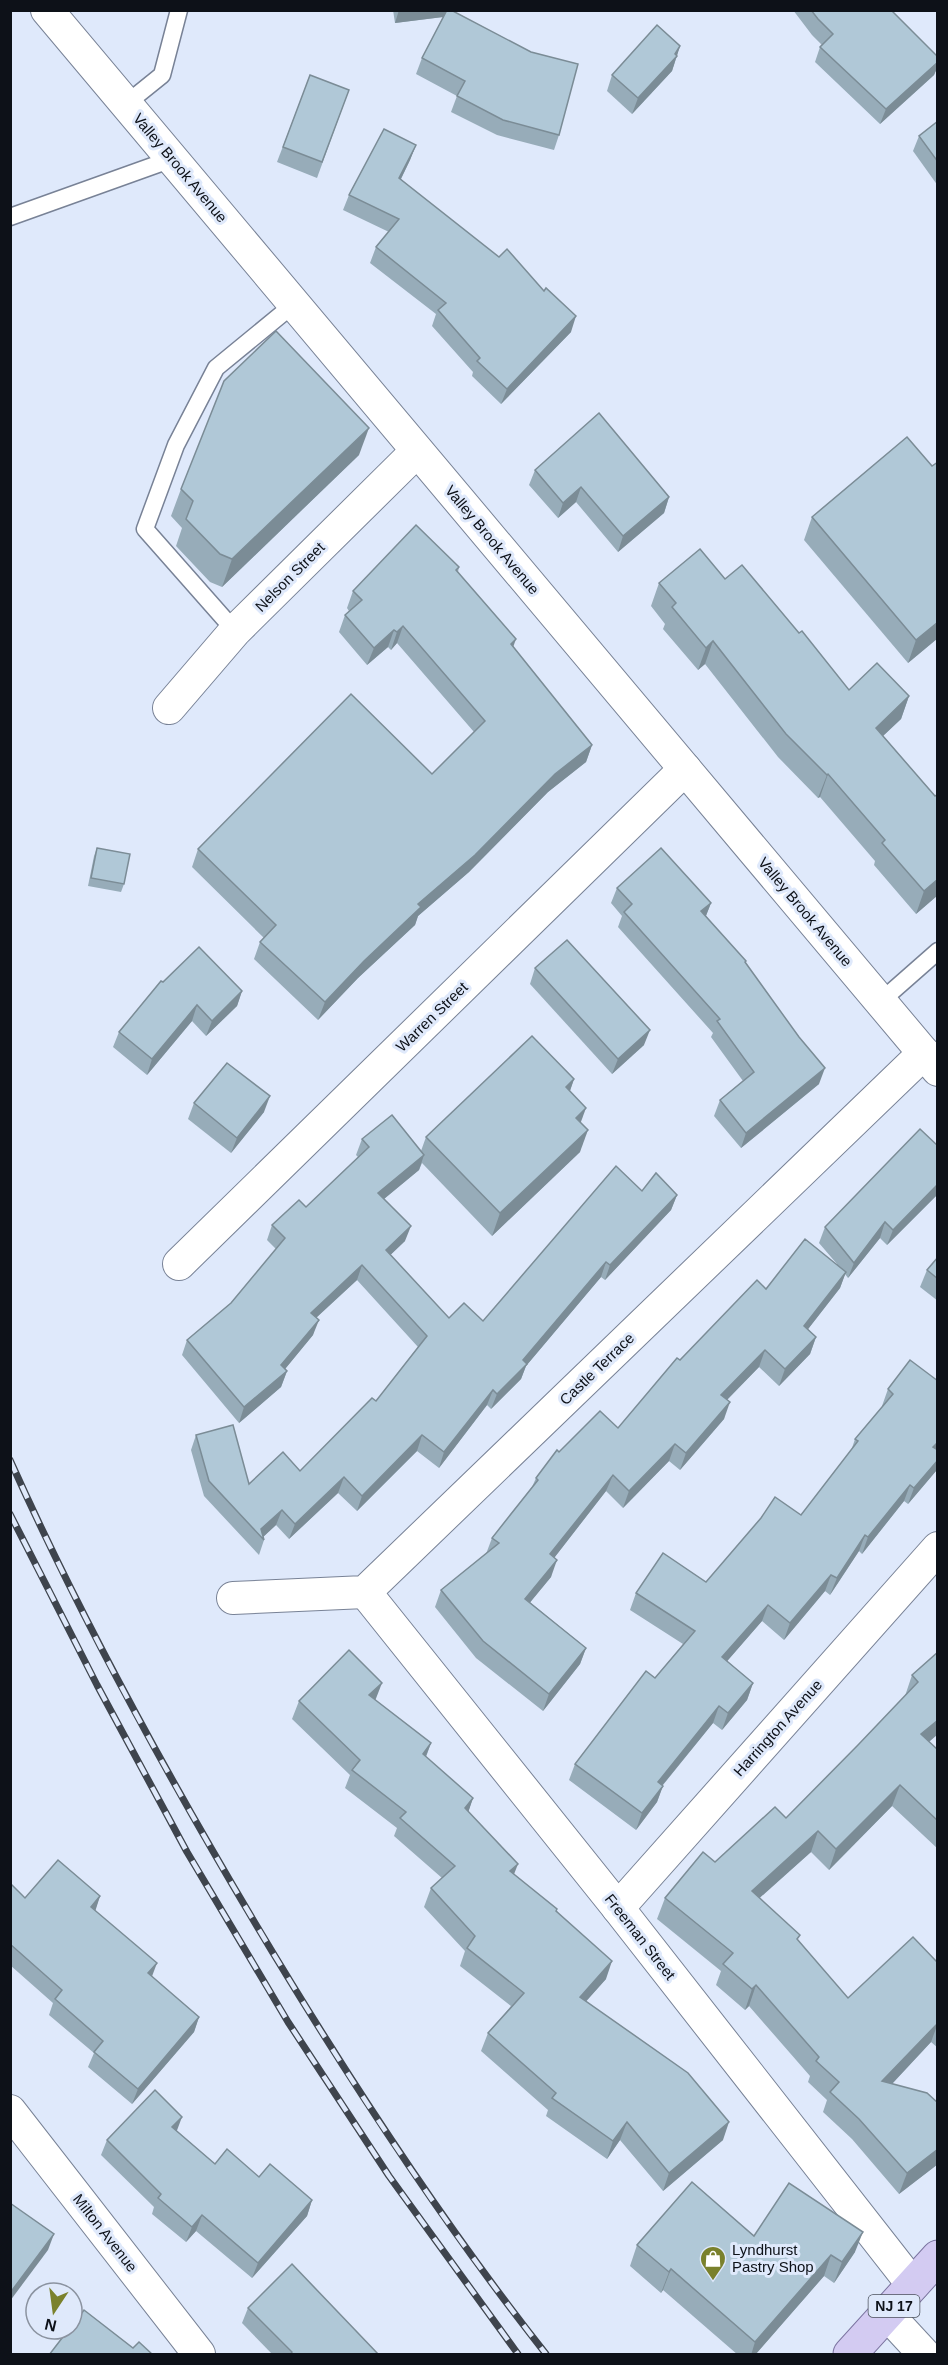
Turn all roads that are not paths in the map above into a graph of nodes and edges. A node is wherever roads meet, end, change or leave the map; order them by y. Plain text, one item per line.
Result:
1 (47, 10) edge
2 (179, 10) edge
3 (126, 104) junction
4 (172, 159) junction
5 (10, 217) edge
6 (294, 304) junction
7 (417, 451) junction
8 (235, 631) junction
9 (169, 708) dead end
10 (685, 769) junction
11 (938, 951) edge
12 (880, 1002) junction
13 (931, 1062) edge
14 (179, 1264) dead end
15 (938, 1548) edge
16 (365, 1592) junction
17 (232, 1598) dead end
18 (618, 1908) junction
19 (10, 2110) edge
20 (938, 2257) edge
21 (913, 2285) junction
22 (887, 2314) junction
23 (199, 2355) edge
24 (850, 2355) edge
25 (924, 2355) edge

1 - 3 street, Valley Brook Avenue
2 - 3 lane
3 - 4 street, Valley Brook Avenue
4 - 5 lane
4 - 6 street, Valley Brook Avenue
6 - 7 street, Valley Brook Avenue
6 - 8 lane
7 - 8 street, Nelson Street
7 - 10 street, Valley Brook Avenue
8 - 9 street, Nelson Street
10 - 12 street, Valley Brook Avenue
10 - 14 street, Warren Street
11 - 12 lane
12 - 13 street, Valley Brook Avenue
13 - 16 street, Castle Terrace
15 - 18 street, Harrington Avenue
16 - 17 street
16 - 18 street, Freeman Street
18 - 21 street, Freeman Street
19 - 23 street, Milton Avenue
20 - 21 main road, NJ 17
21 - 22 main road, NJ 17
22 - 24 main road, NJ 17
22 - 25 street

